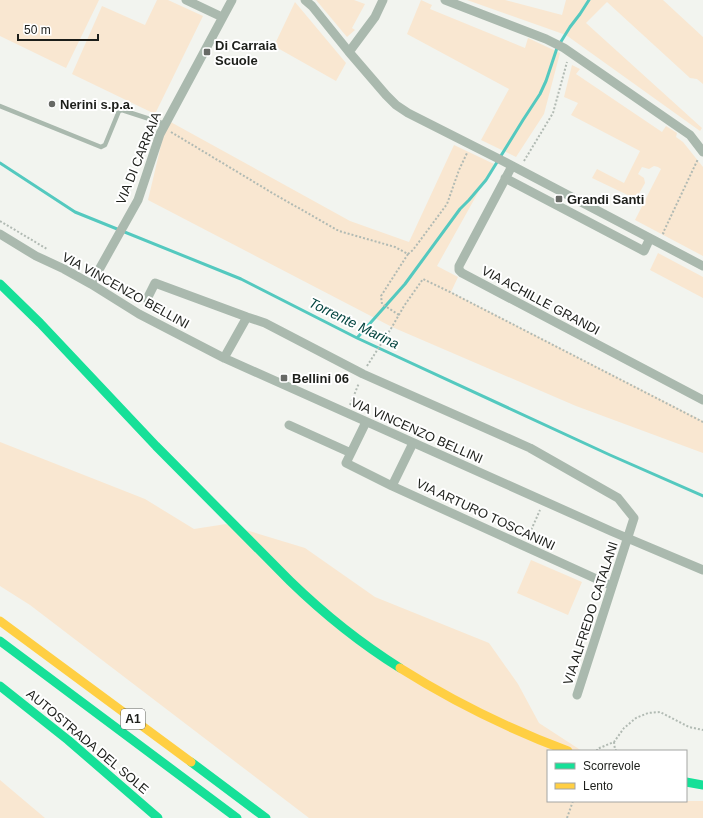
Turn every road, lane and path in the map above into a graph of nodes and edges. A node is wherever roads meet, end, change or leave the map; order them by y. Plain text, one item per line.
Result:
1 (186, 0) edge
2 (232, 0) edge
3 (305, 0) edge
4 (383, 0) edge
5 (445, 0) edge
6 (222, 17) junction
7 (567, 50) junction
8 (349, 52) junction
9 (0, 106) edge
10 (164, 126) junction
11 (471, 145) junction
12 (701, 147) edge
13 (515, 167) junction
14 (506, 178) junction
15 (0, 234) edge
16 (668, 236) dead end
17 (650, 238) junction
18 (408, 254) junction
19 (703, 266) edge
20 (0, 284) edge
21 (91, 284) junction
22 (147, 299) dead end
23 (399, 315) junction
24 (247, 317) junction
25 (224, 358) junction
26 (363, 373) junction
27 (703, 400) edge
28 (346, 413) junction
29 (366, 422) junction
30 (703, 422) edge
31 (289, 425) dead end
32 (413, 443) junction
33 (351, 453) junction
34 (392, 486) junction
35 (544, 502) junction
36 (628, 539) junction
37 (524, 546) junction
38 (703, 570) edge
39 (612, 586) junction
40 (0, 621) edge
41 (0, 641) edge
42 (0, 686) edge
43 (577, 695) dead end
44 (703, 730) edge
45 (614, 742) junction
46 (565, 750) edge
47 (597, 750) edge
48 (615, 750) edge
49 (687, 782) edge
50 (703, 785) edge
51 (573, 802) edge
52 (158, 818) edge
53 (237, 818) edge
54 (266, 818) edge
55 (567, 818) edge

1 - 6 street
2 - 6 street, VIA DI CARRAIA
3 - 8 street
4 - 8 street
5 - 7 street
6 - 10 street, VIA DI CARRAIA
7 - 12 street
7 - 13 path
8 - 11 street
9 - 10 lane
10 - 18 path
10 - 21 street, VIA DI CARRAIA
11 - 13 street
11 - 18 path
12 - 16 path
13 - 14 street, VIA ACHILLE GRANDI
13 - 17 street
14 - 17 street
14 - 27 street, VIA ACHILLE GRANDI
15 - 21 street, VIA VINCENZO BELLINI
17 - 19 street
18 - 23 path
20 - 46 main road
21 - 25 street, VIA VINCENZO BELLINI
22 - 24 street
23 - 26 path
23 - 30 path
24 - 25 street
24 - 26 street
25 - 28 street, VIA VINCENZO BELLINI
26 - 28 path
26 - 36 street, VIA ALFREDO CATALANI
28 - 29 street, VIA VINCENZO BELLINI
29 - 32 street, VIA VINCENZO BELLINI
29 - 33 street
31 - 33 street
32 - 34 street
32 - 35 street, VIA VINCENZO BELLINI
33 - 34 street, VIA ARTURO TOSCANINI
34 - 37 street, VIA ARTURO TOSCANINI
35 - 36 street, VIA VINCENZO BELLINI
35 - 37 path
36 - 38 street, VIA VINCENZO BELLINI
36 - 39 street, VIA ALFREDO CATALANI
37 - 39 street, VIA ARTURO TOSCANINI
39 - 43 street, VIA ALFREDO CATALANI
40 - 54 main road, A1
41 - 53 main road, AUTOSTRADA DEL SOLE / A1
42 - 52 main road, AUTOSTRADA DEL SOLE
44 - 45 path
45 - 47 path
45 - 48 path
49 - 50 main road
51 - 55 path

